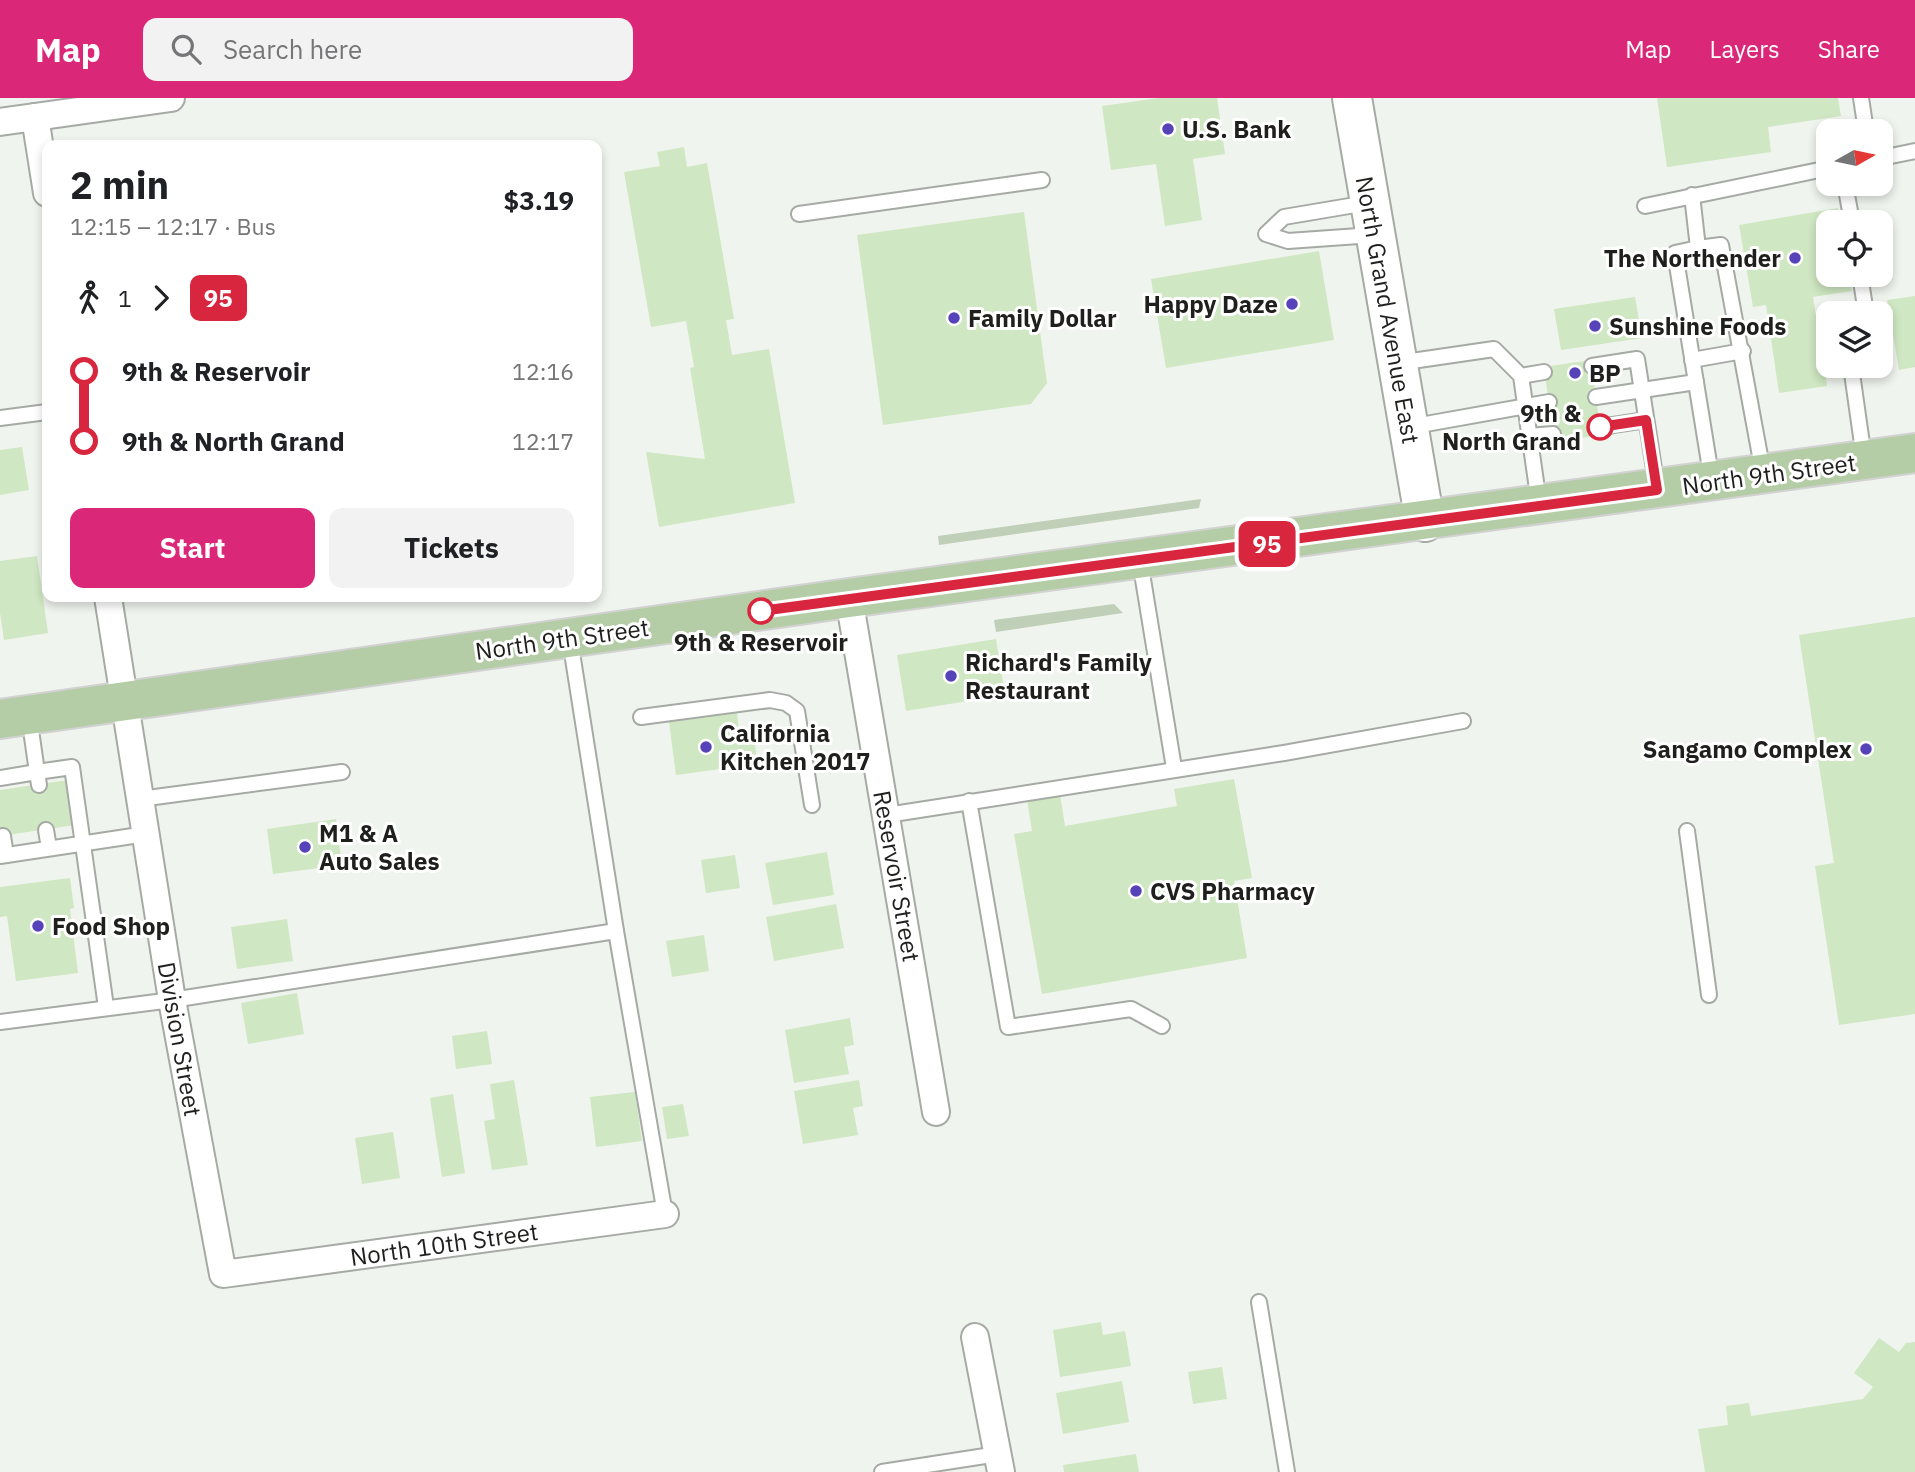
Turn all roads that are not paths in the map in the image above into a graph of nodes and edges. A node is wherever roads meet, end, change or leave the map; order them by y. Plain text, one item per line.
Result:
1 (171, 98) edge
2 (1352, 98) edge
3 (1861, 98) edge
4 (35, 117) junction
5 (1864, 119) edge
6 (0, 122) edge
7 (1915, 152) edge
8 (1894, 156) edge
9 (42, 161) edge
10 (1816, 170) edge
11 (1042, 180) dead end
12 (1692, 195) junction
13 (1645, 206) dead end
14 (799, 214) dead end
15 (1372, 219) junction
16 (1698, 248) junction
17 (1743, 351) junction
18 (1692, 360) junction
19 (1397, 363) junction
20 (1592, 366) dead end
21 (1544, 372) dead end
22 (1521, 376) junction
23 (1854, 378) edge
24 (1696, 382) junction
25 (1642, 389) junction
26 (1596, 397) dead end
27 (1549, 402) dead end
28 (1525, 406) junction
29 (42, 413) edge
30 (0, 418) edge
31 (1646, 420) junction
32 (1408, 427) junction
33 (1600, 427) dead end
34 (1553, 434) dead end
35 (1530, 436) junction
36 (1915, 453) edge
37 (1865, 461) junction
38 (1764, 474) junction
39 (1713, 482) junction
40 (1657, 490) junction
41 (1539, 506) junction
42 (1425, 522) junction
43 (1140, 561) junction
44 (849, 598) junction
45 (109, 602) edge
46 (570, 640) junction
47 (124, 700) junction
48 (14, 717) edge
49 (641, 717) dead end
50 (1463, 721) dead end
51 (1174, 768) junction
52 (342, 772) dead end
53 (0, 778) edge
54 (38, 779) junction
55 (140, 799) junction
56 (969, 801) junction
57 (812, 805) dead end
58 (887, 815) junction
59 (46, 830) dead end
60 (1687, 831) dead end
61 (146, 834) junction
62 (3, 836) dead end
63 (83, 844) junction
64 (49, 848) junction
65 (3, 855) edge
66 (616, 931) junction
67 (1709, 995) dead end
68 (172, 1000) junction
69 (106, 1007) junction
70 (0, 1022) edge
71 (1161, 1026) dead end
72 (936, 1112) dead end
73 (666, 1214) joint
74 (223, 1273) joint
75 (1259, 1302) dead end
76 (975, 1338) dead end
77 (999, 1463) edge
78 (882, 1472) edge
79 (1287, 1472) edge

1 - 4 street
2 - 15 main road, North Grand Avenue East
3 - 5 lane
4 - 6 street
4 - 9 street
7 - 8 lane
10 - 12 lane
11 - 14 lane
12 - 13 lane
12 - 16 lane
15 - 15 lane
15 - 19 main road, North Grand Avenue East
16 - 17 lane
16 - 18 lane
17 - 18 lane
17 - 38 lane
18 - 24 lane
19 - 22 lane
19 - 32 main road, North Grand Avenue East
20 - 25 lane
21 - 22 lane
22 - 28 lane
23 - 37 lane
24 - 25 lane
24 - 39 lane
25 - 26 lane
25 - 31 lane
27 - 28 lane
28 - 32 lane
28 - 35 lane
29 - 30 lane
31 - 33 lane
31 - 40 lane
32 - 42 main road, North Grand Avenue East
34 - 35 lane
35 - 41 lane
36 - 37 main road, North 9th Street
37 - 38 main road, North 9th Street
38 - 39 main road, North 9th Street
39 - 40 main road, North 9th Street
40 - 41 main road, North 9th Street
41 - 42 main road, North 9th Street
42 - 43 main road, North 9th Street
43 - 44 main road, North 9th Street
43 - 51 lane
44 - 46 main road, North 9th Street
44 - 58 street, Reservoir Street
45 - 47 street, Division Street
46 - 47 main road, North 9th Street
46 - 66 lane
47 - 48 main road, North 9th Street
47 - 55 street, Division Street
48 - 54 lane
49 - 57 lane
50 - 51 lane
51 - 56 lane
52 - 55 lane
53 - 54 lane
54 - 63 lane
55 - 61 street, Division Street
56 - 58 lane
56 - 71 lane
58 - 72 street, Reservoir Street
59 - 64 lane
60 - 67 lane
61 - 63 lane
61 - 68 street, Division Street
62 - 65 lane
63 - 64 lane
63 - 69 lane
64 - 65 lane
66 - 68 lane
66 - 73 lane
68 - 69 lane
68 - 74 street, Division Street
69 - 70 lane
73 - 74 street, North 10th Street
75 - 79 lane
76 - 77 street
77 - 78 lane

